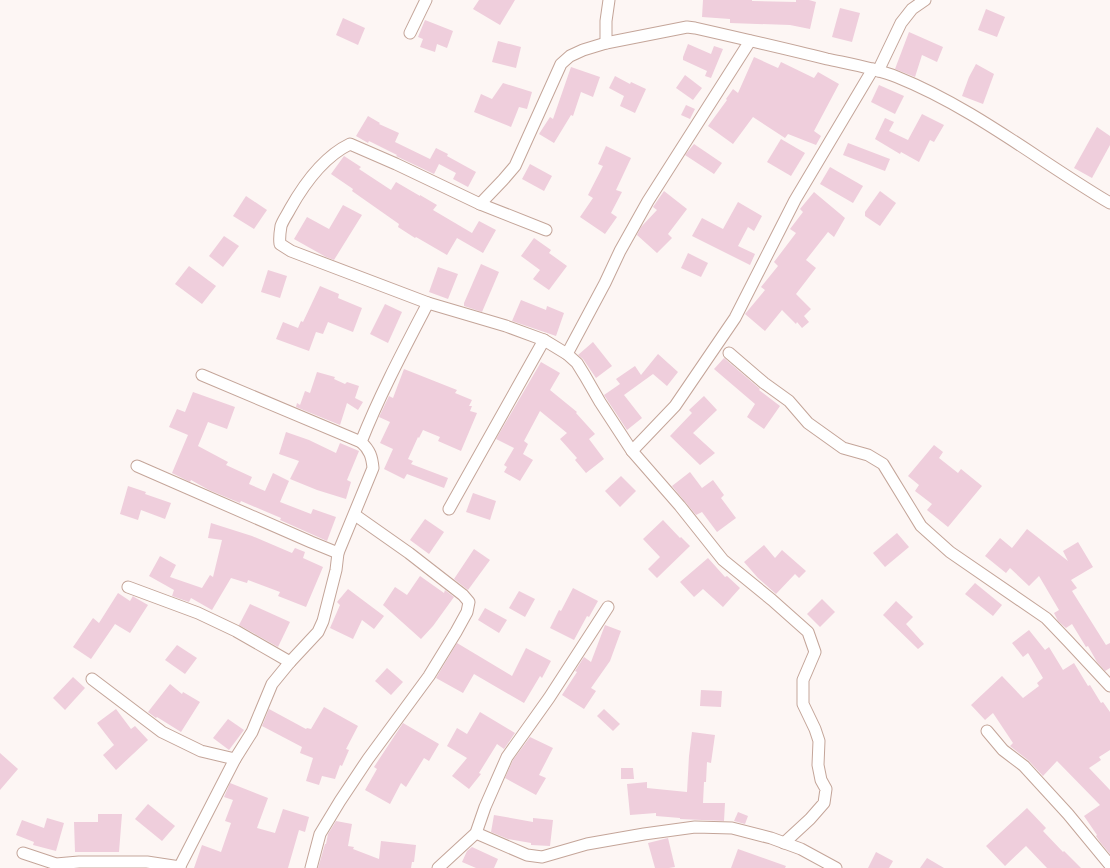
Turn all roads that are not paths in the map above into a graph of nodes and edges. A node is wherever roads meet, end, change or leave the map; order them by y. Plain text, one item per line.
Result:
1 (426, 0) edge
2 (609, 0) edge
3 (925, 0) edge
4 (410, 33) dead end
5 (750, 41) junction
6 (606, 43) junction
7 (875, 70) junction
8 (1110, 203) edge
9 (480, 204) junction
10 (546, 230) dead end
11 (428, 303) junction
12 (544, 340) junction
13 (729, 353) dead end
14 (567, 354) junction
15 (202, 375) dead end
16 (361, 442) junction
17 (632, 451) junction
18 (137, 466) dead end
19 (449, 509) dead end
20 (355, 516) junction
21 (338, 553) junction
22 (128, 587) dead end
23 (608, 606) dead end
24 (290, 662) junction
25 (92, 678) dead end
26 (1110, 686) edge
27 (988, 731) dead end
28 (235, 759) junction
29 (476, 833) junction
30 (784, 843) junction
31 (23, 853) dead end
32 (1110, 866) edge
33 (180, 867) edge
34 (311, 868) edge
35 (438, 868) edge
36 (836, 868) edge

1 - 4 street
2 - 6 street
3 - 7 street
5 - 6 street
5 - 7 street
5 - 14 street
6 - 9 street
7 - 8 street
7 - 17 street
9 - 10 street
9 - 11 street
11 - 12 street
11 - 16 street
12 - 14 street
12 - 19 street
13 - 26 street
14 - 17 street
15 - 16 street
16 - 20 street
17 - 30 street
18 - 21 street
20 - 21 street
20 - 34 street
21 - 24 street
22 - 24 street
23 - 29 street
24 - 28 street
25 - 28 street
27 - 32 street
28 - 33 street
29 - 30 street
29 - 35 street
30 - 36 street
31 - 33 street

